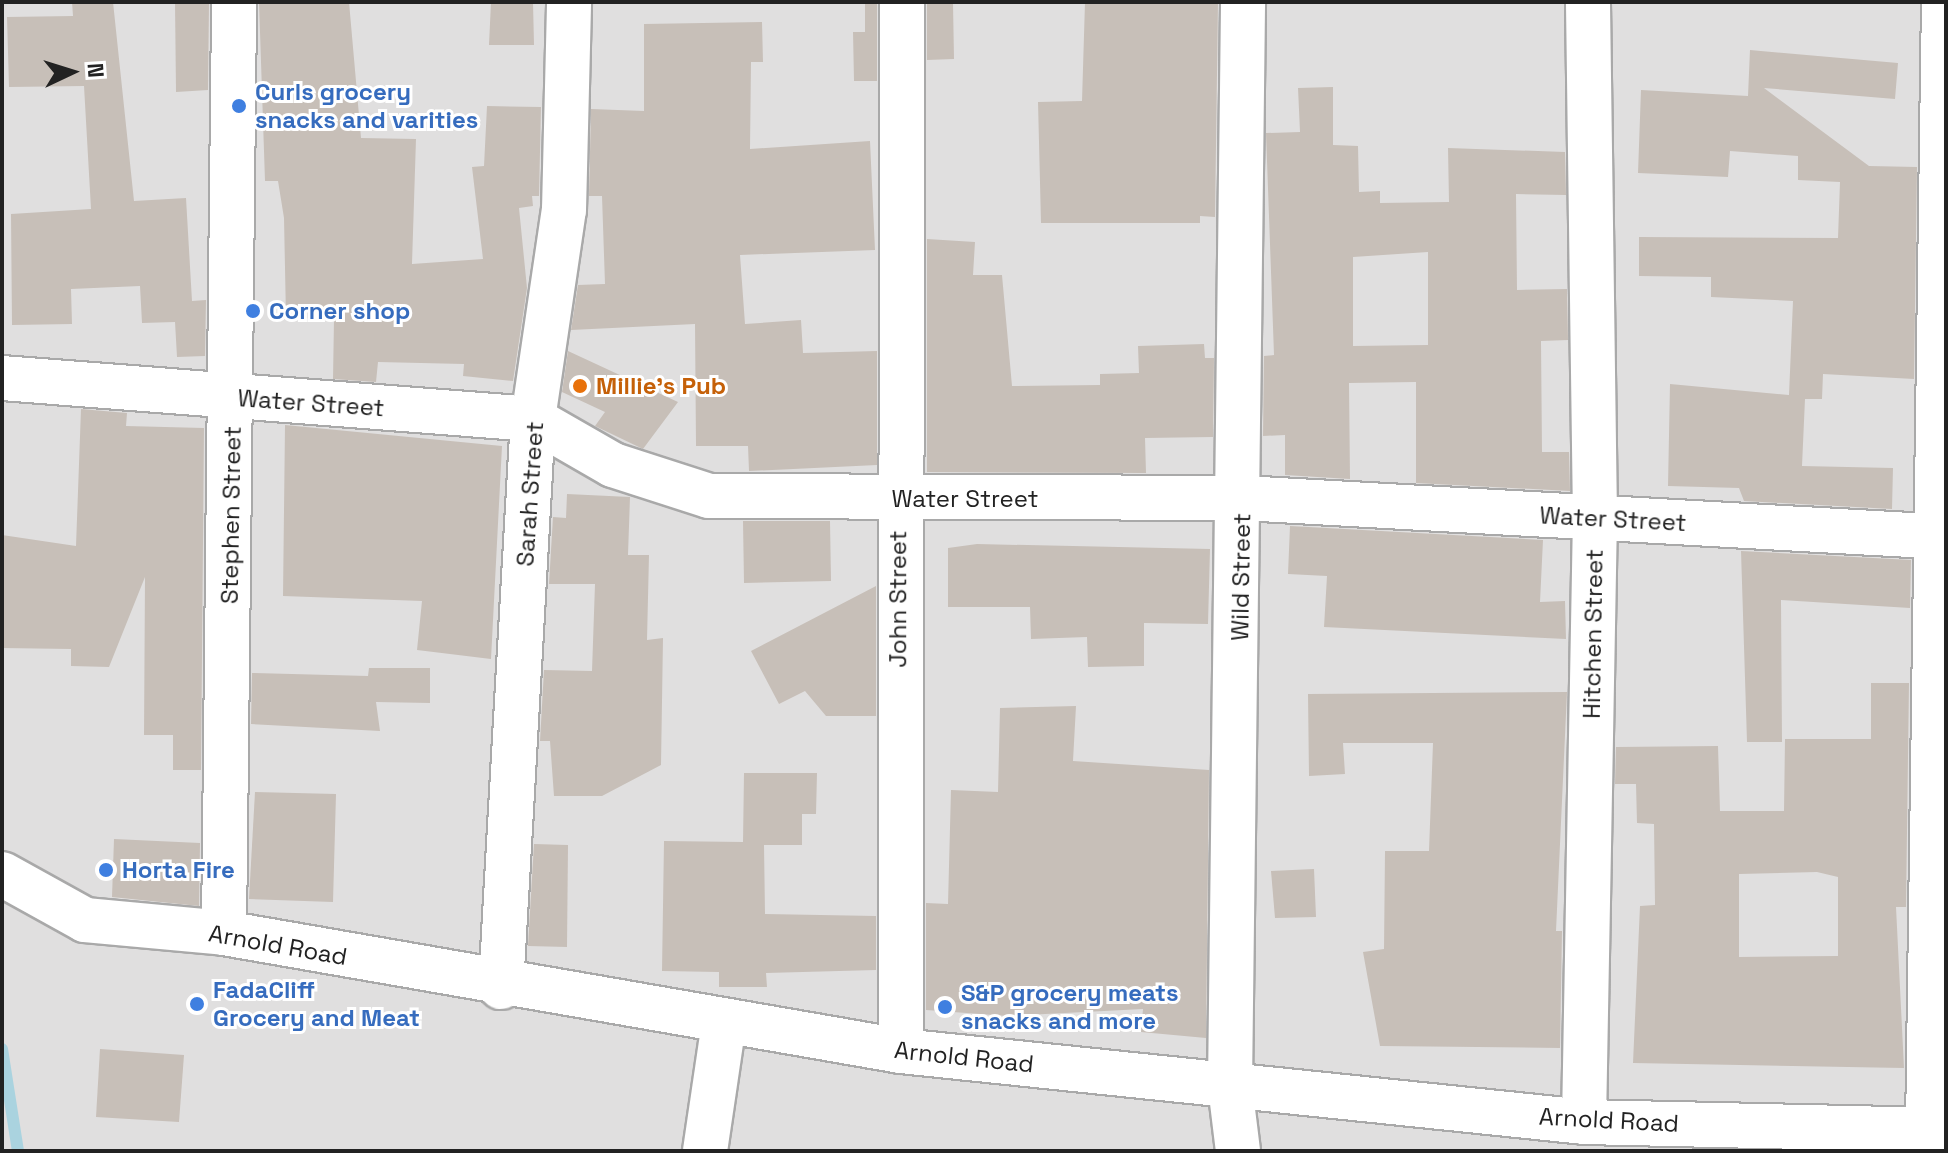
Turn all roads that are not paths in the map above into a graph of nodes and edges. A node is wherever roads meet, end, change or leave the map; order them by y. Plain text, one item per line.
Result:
1 (234, 2) edge
2 (569, 2) edge
3 (902, 2) edge
4 (1243, 2) edge
5 (1588, 2) edge
6 (1944, 2) edge
7 (2, 378) edge
8 (233, 397) junction
9 (533, 419) junction
10 (1242, 498) junction
11 (897, 500) junction
12 (1595, 518) junction
13 (1941, 536) edge
14 (2, 874) edge
15 (224, 933) junction
16 (501, 987) junction
17 (724, 1023) junction
18 (901, 1051) junction
19 (1230, 1086) junction
20 (1561, 1130) edge
21 (1937, 1130) edge
22 (705, 1151) edge
23 (1238, 1151) edge

1 - 8 street, Stephen Street
2 - 9 street, Sarah Street
3 - 11 street, John Street
4 - 10 street, Wild Street
5 - 12 street, Hitchen Street
6 - 13 street
7 - 8 street, Water Street
8 - 9 street, Water Street
8 - 15 street, Stephen Street
9 - 11 street, Water Street
9 - 16 street, Sarah Street
10 - 11 street, Water Street
10 - 12 street, Water Street
10 - 19 street, Wild Street
11 - 18 street, John Street
12 - 13 street, Water Street
12 - 20 street, Hitchen Street
13 - 21 street
14 - 15 street, Arnold Road
15 - 16 street, Arnold Road
16 - 17 street, Arnold Road
17 - 18 street, Arnold Road
17 - 22 street
18 - 19 street, Arnold Road
19 - 20 street, Arnold Road
19 - 23 street, Wild Street
20 - 21 street, Arnold Road

